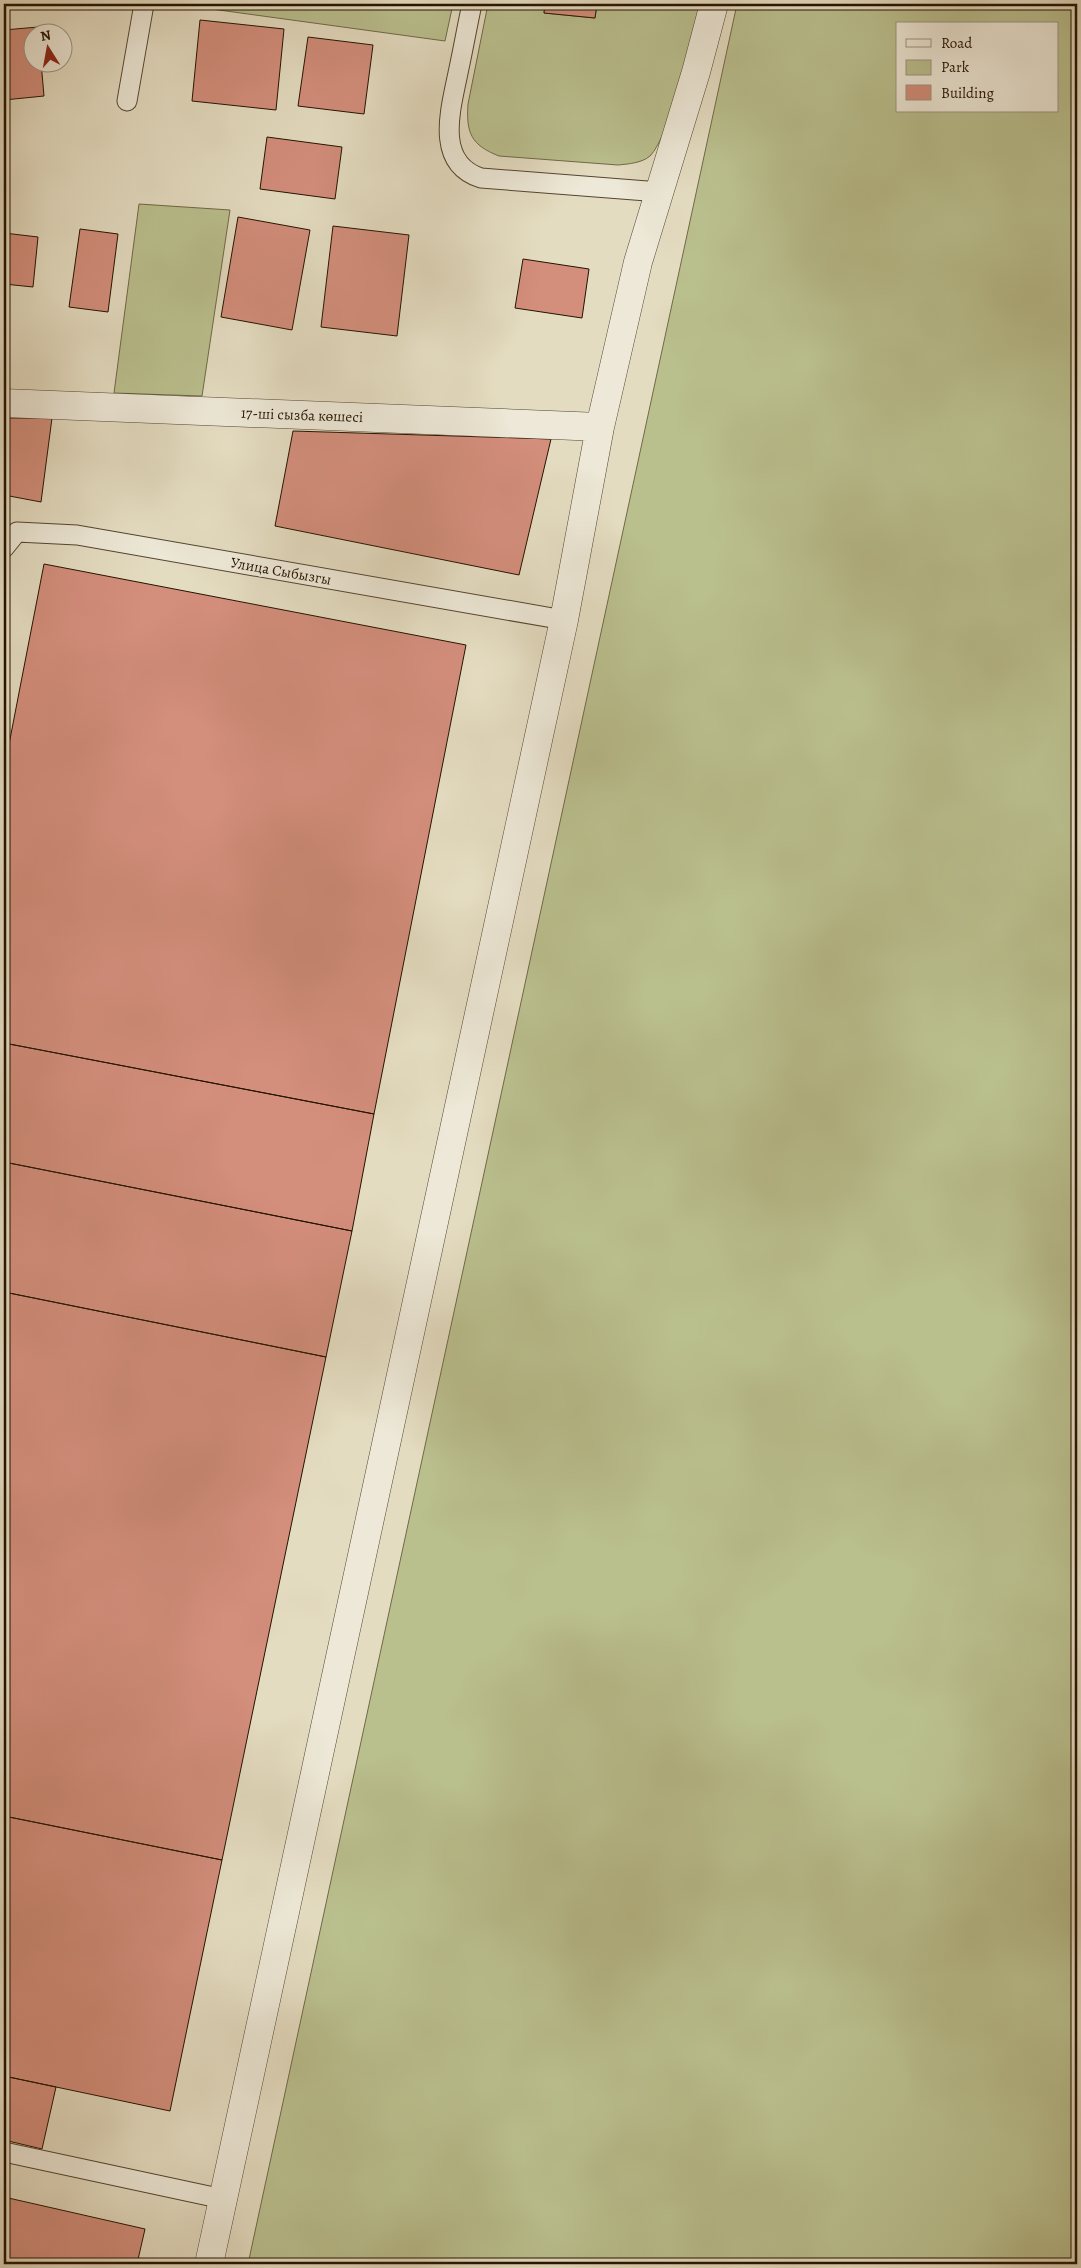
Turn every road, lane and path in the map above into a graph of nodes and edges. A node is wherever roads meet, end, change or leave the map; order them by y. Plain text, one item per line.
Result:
1 (144, 4) edge
2 (472, 4) edge
3 (714, 4) edge
4 (127, 101) dead end
5 (660, 192) junction
6 (4, 403) edge
7 (600, 427) junction
8 (4, 548) edge
9 (564, 620) junction
10 (4, 2152) edge
11 (223, 2199) junction
12 (209, 2264) edge

1 - 4 lane
2 - 5 lane
3 - 5 street
5 - 7 street
6 - 7 street, 17-ші сызба көшесі
7 - 9 street
8 - 9 lane, Улица Сыбызгы
9 - 11 street
10 - 11 lane
11 - 12 street

